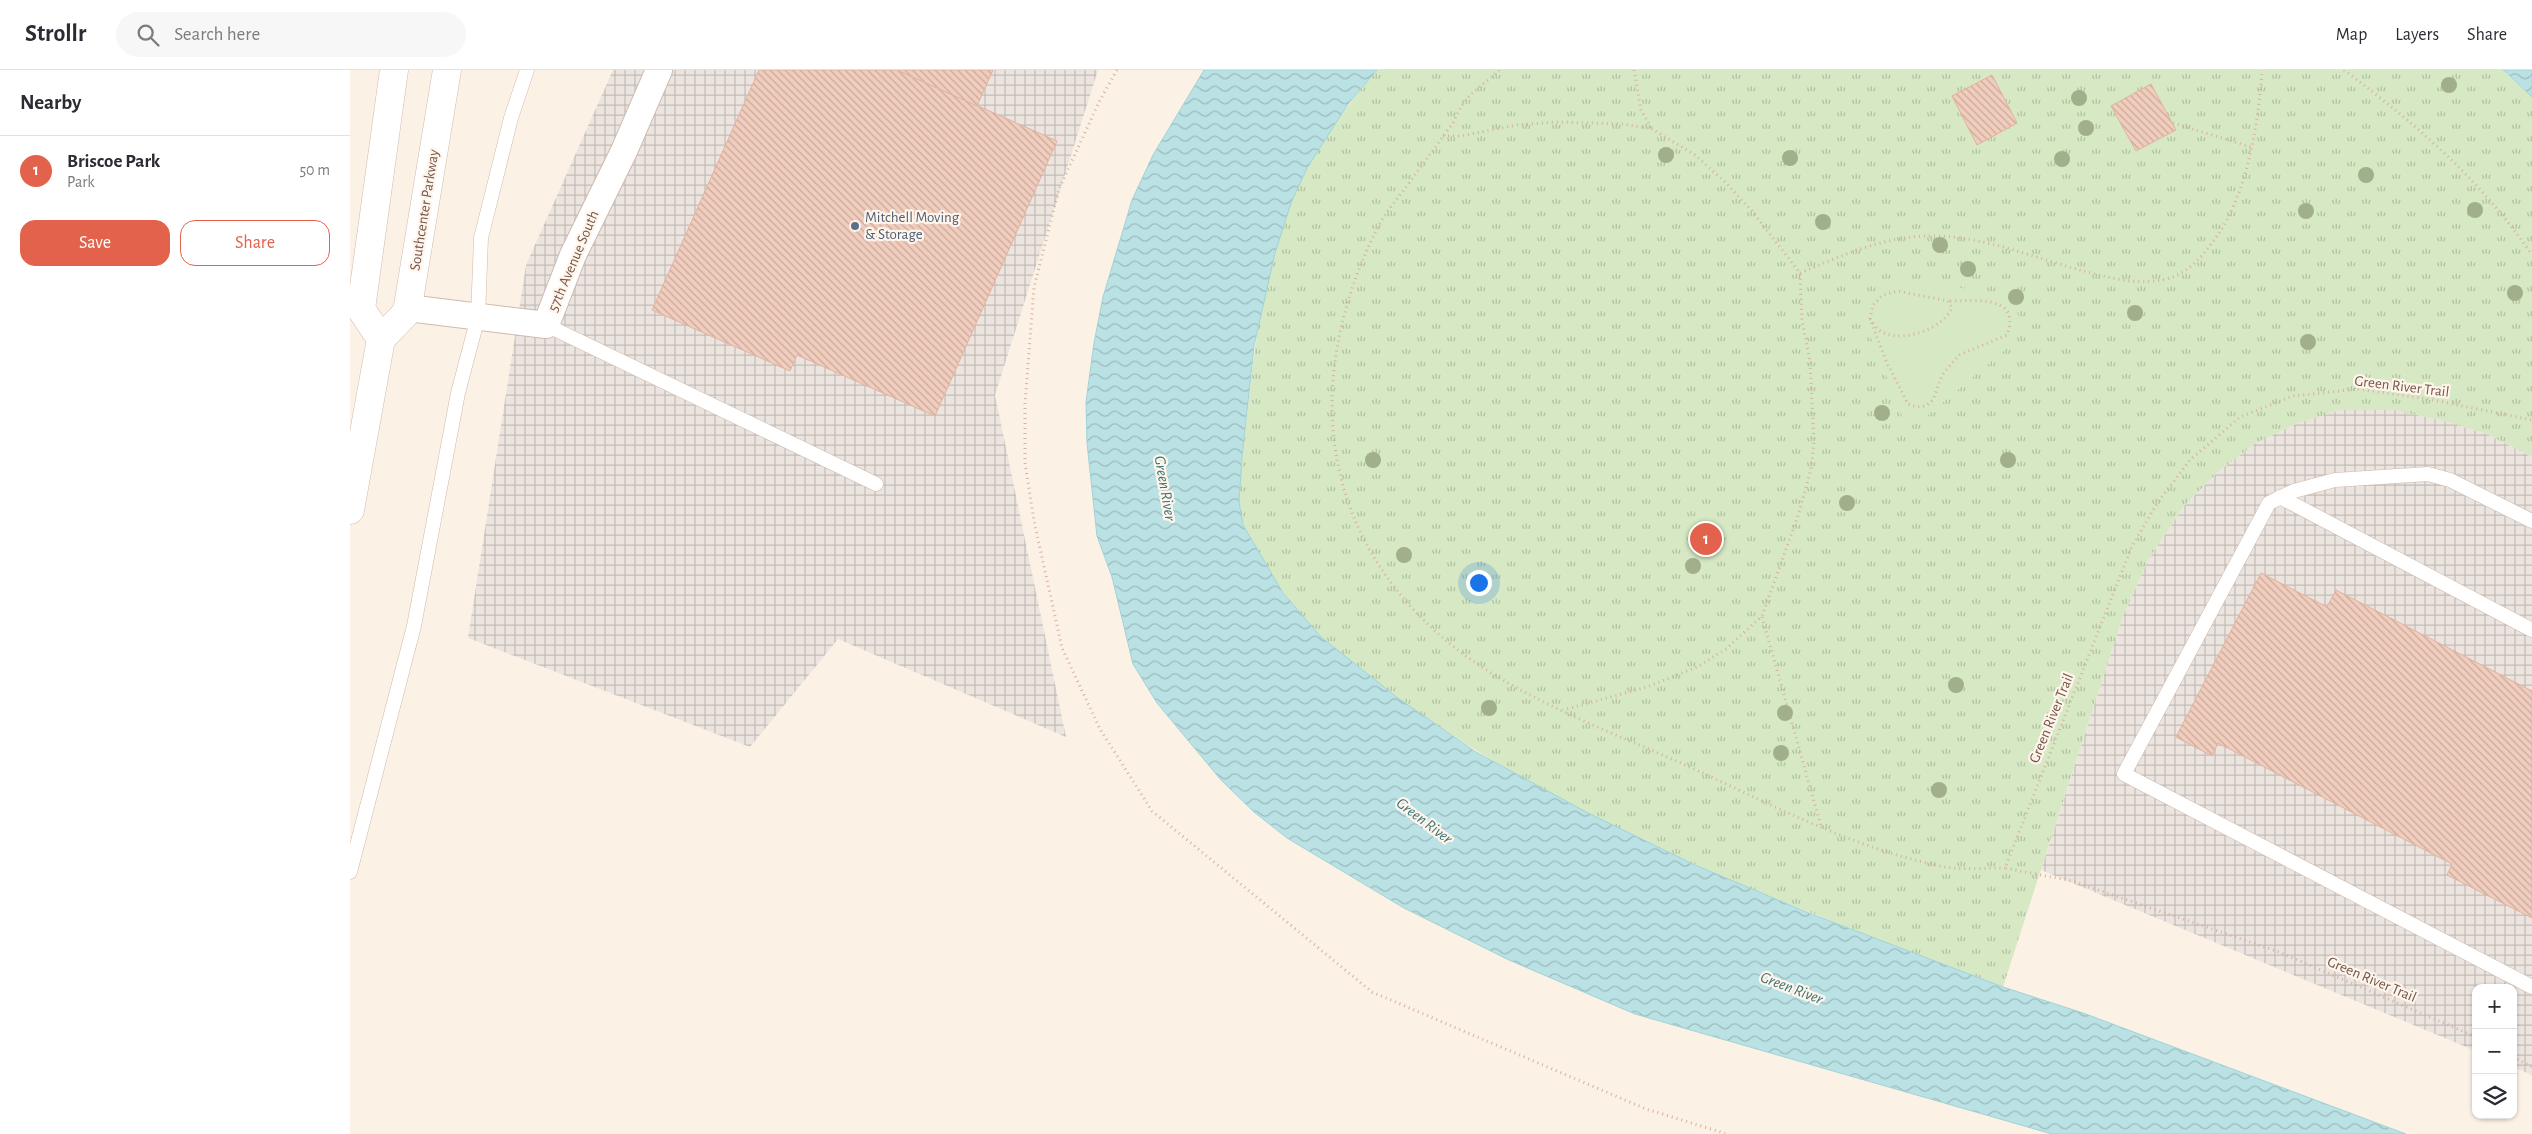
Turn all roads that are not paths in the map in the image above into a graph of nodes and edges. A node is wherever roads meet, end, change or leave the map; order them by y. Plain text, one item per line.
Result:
1 (394, 70) edge
2 (447, 70) edge
3 (527, 70) edge
4 (658, 70) edge
5 (408, 308) junction
6 (478, 317) junction
7 (546, 325) junction
8 (381, 339) junction
9 (876, 484) dead end
10 (351, 496) edge
11 (2280, 497) junction
12 (2532, 521) edge
13 (2532, 630) edge
14 (350, 872) edge
15 (2532, 987) edge

1 - 8 main road
2 - 5 main road, Southcenter Parkway
3 - 6 lane
4 - 7 street, 57th Avenue South
5 - 6 street, 57th Avenue South
5 - 8 main road, Southcenter Parkway
6 - 7 street, 57th Avenue South
6 - 14 lane
7 - 9 lane
8 - 10 main road
11 - 12 lane
11 - 13 lane
11 - 15 lane

